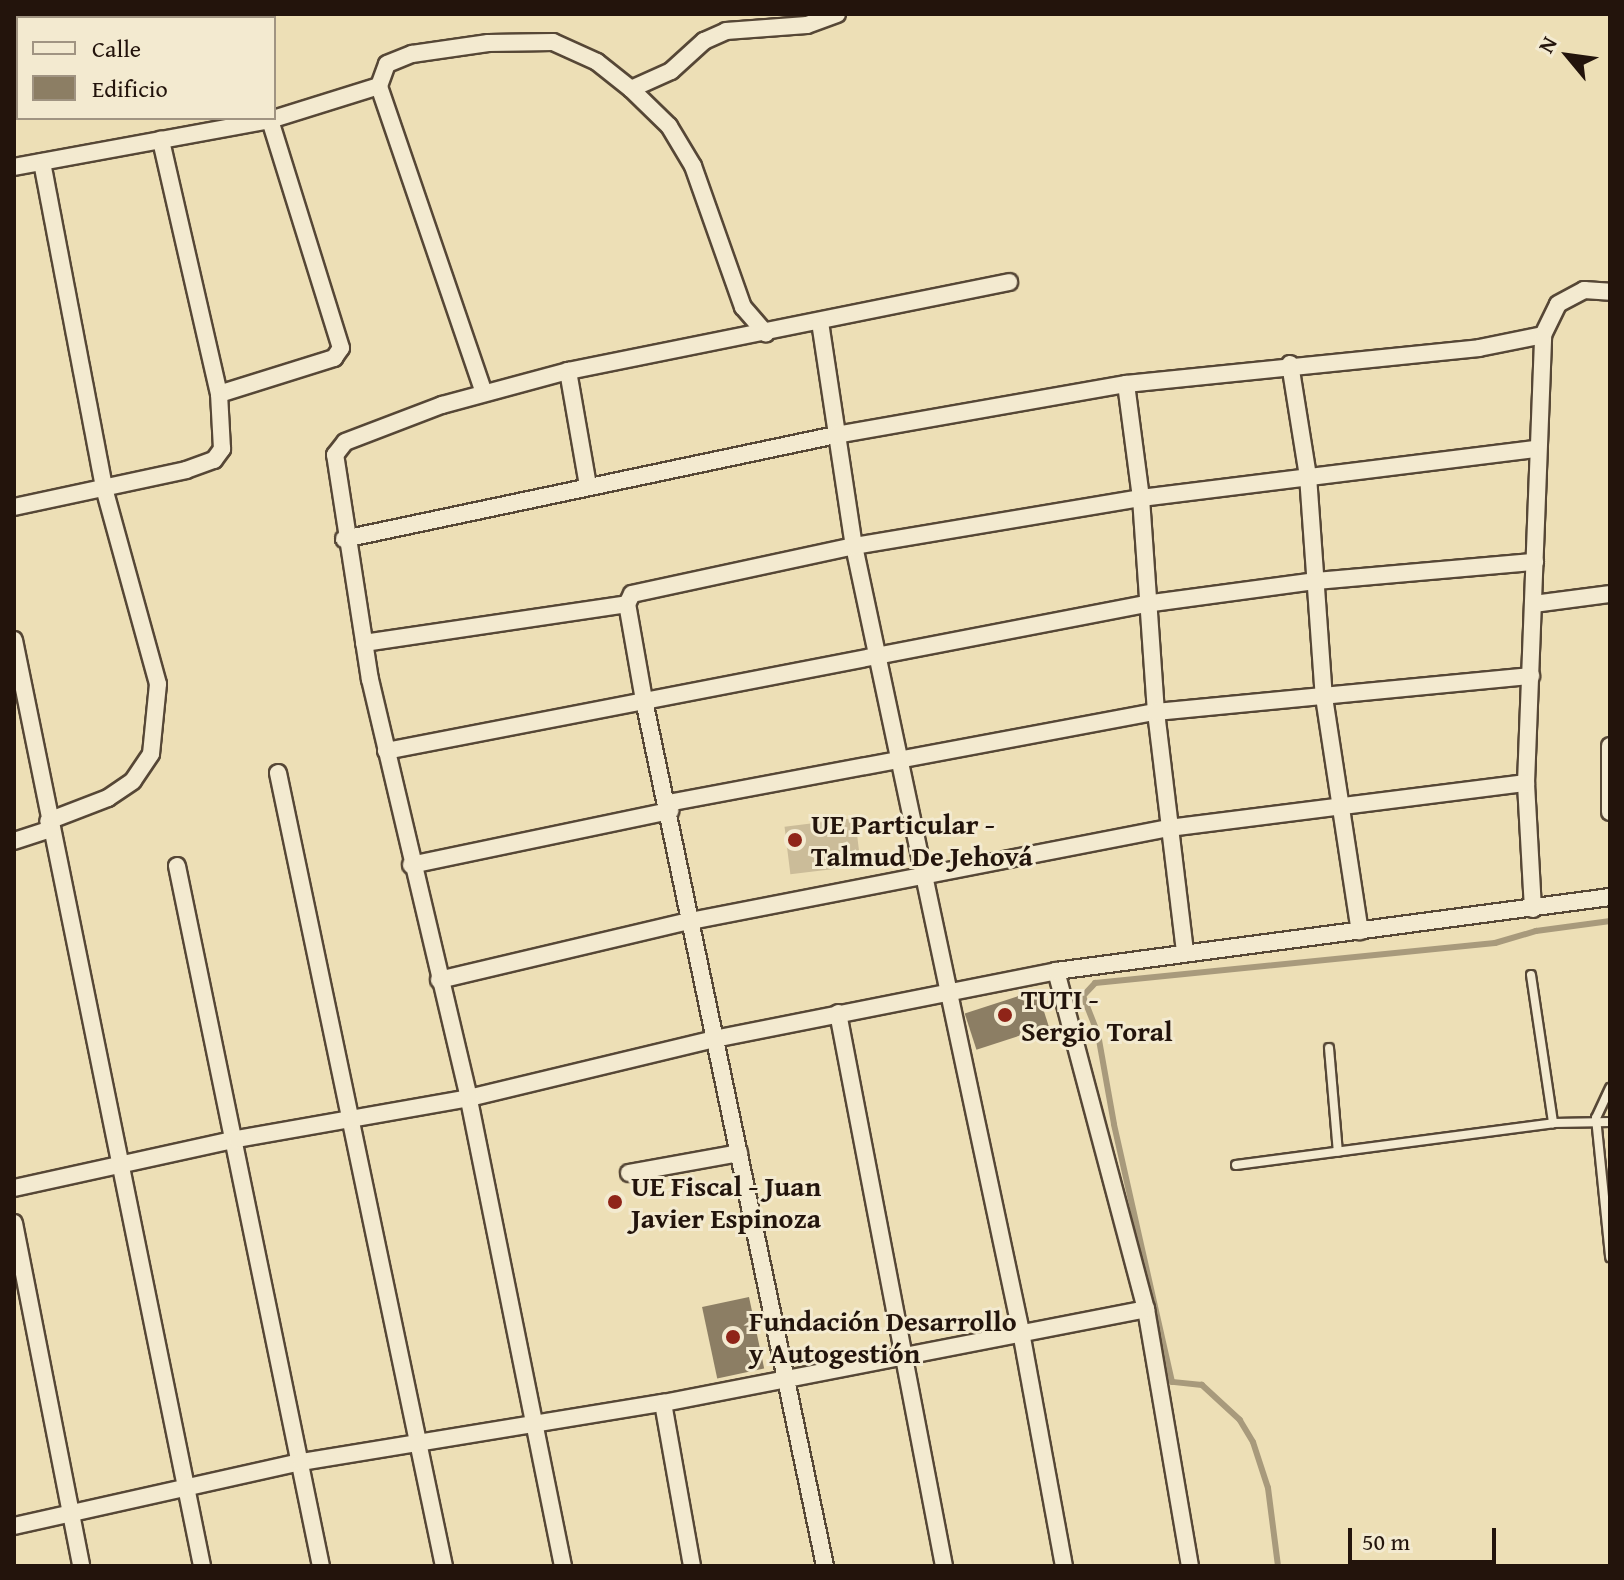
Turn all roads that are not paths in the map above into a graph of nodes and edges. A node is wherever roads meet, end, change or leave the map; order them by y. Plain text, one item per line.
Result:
1 (837, 14) edge
2 (379, 86) junction
3 (631, 89) junction
4 (276, 118) edge
5 (270, 120) joint
6 (161, 140) junction
7 (42, 162) junction
8 (14, 167) edge
9 (1009, 282) dead end
10 (1610, 292) edge
11 (820, 322) junction
12 (766, 333) junction
13 (1543, 335) junction
14 (1290, 364) junction
15 (568, 371) junction
16 (1126, 384) junction
17 (484, 393) junction
18 (219, 394) junction
19 (836, 435) junction
20 (1537, 449) junction
21 (1308, 476) junction
22 (588, 486) junction
23 (104, 488) junction
24 (1141, 498) junction
25 (14, 507) edge
26 (344, 539) junction
27 (854, 546) junction
28 (1535, 562) junction
29 (1316, 581) junction
30 (1610, 594) edge
31 (627, 604) junction
32 (1145, 604) junction
33 (1534, 604) junction
34 (14, 640) edge
35 (364, 643) junction
36 (877, 652) junction
37 (1531, 676) junction
38 (1324, 697) junction
39 (644, 700) junction
40 (1156, 712) junction
41 (1610, 746) edge
42 (386, 751) junction
43 (900, 761) junction
44 (278, 773) dead end
45 (1526, 783) junction
46 (1340, 805) junction
47 (669, 807) junction
48 (1610, 812) edge
49 (49, 825) junction
50 (1169, 828) junction
51 (14, 841) edge
52 (411, 865) junction
53 (177, 866) dead end
54 (924, 877) junction
55 (1610, 897) edge
56 (1533, 909) junction
57 (690, 921) junction
58 (1360, 931) junction
59 (1185, 953) junction
60 (1056, 971) junction
61 (1531, 975) dead end
62 (439, 980) junction
63 (945, 991) junction
64 (838, 1013) junction
65 (714, 1039) junction
66 (1329, 1048) dead end
67 (1610, 1088) edge
68 (469, 1098) junction
69 (1596, 1118) junction
70 (351, 1120) junction
71 (1610, 1122) edge
72 (1553, 1123) junction
73 (237, 1139) junction
74 (1338, 1152) junction
75 (739, 1153) junction
76 (122, 1164) junction
77 (1236, 1165) dead end
78 (629, 1173) dead end
79 (14, 1188) edge
80 (14, 1223) edge
81 (1610, 1257) edge
82 (1146, 1309) junction
83 (1021, 1332) junction
84 (905, 1357) junction
85 (787, 1379) junction
86 (663, 1403) junction
87 (531, 1424) junction
88 (420, 1446) junction
89 (301, 1462) junction
90 (186, 1489) junction
91 (70, 1515) junction
92 (14, 1526) edge
93 (81, 1566) edge
94 (202, 1566) edge
95 (321, 1566) edge
96 (444, 1566) edge
97 (563, 1566) edge
98 (692, 1566) edge
99 (825, 1566) edge
100 (944, 1566) edge
101 (1064, 1566) edge
102 (1190, 1566) edge

1 - 3 street
2 - 3 street
2 - 4 street
2 - 17 street
3 - 12 street
5 - 6 street
5 - 18 street
6 - 7 street
6 - 18 street
7 - 8 street
7 - 23 street
9 - 11 street
10 - 13 street
11 - 12 street
11 - 19 street
12 - 15 street
13 - 14 street
13 - 20 street
14 - 16 street
14 - 21 street
15 - 17 street
15 - 22 street
16 - 19 street
16 - 24 street
17 - 26 street
18 - 23 street
19 - 22 street
19 - 27 street
20 - 21 street
20 - 28 street
21 - 24 street
21 - 29 street
22 - 26 street
23 - 25 street
23 - 49 street
24 - 27 street
24 - 32 street
26 - 35 street
27 - 31 street
27 - 36 street
28 - 29 street
28 - 33 street
29 - 32 street
29 - 38 street
30 - 33 street
31 - 35 street
31 - 39 street
32 - 36 street
32 - 40 street
33 - 37 street
34 - 49 street
35 - 42 street
36 - 39 street
36 - 43 street
37 - 38 street
37 - 45 street
38 - 40 street
38 - 46 street
39 - 42 street
39 - 47 street
40 - 43 street
40 - 50 street
41 - 48 street
42 - 52 street
43 - 47 street
43 - 54 street
44 - 70 street
45 - 46 street
45 - 56 street
46 - 50 street
46 - 58 street
47 - 52 street
47 - 57 street
49 - 51 street
49 - 76 street
50 - 54 street
50 - 59 street
52 - 62 street
53 - 73 street
54 - 57 street
54 - 63 street
55 - 56 street
56 - 58 street
57 - 62 street
57 - 65 street
58 - 59 street
59 - 60 street
60 - 63 street
60 - 82 street
61 - 72 lane
62 - 68 street
63 - 64 street
63 - 83 street
64 - 65 street
64 - 84 street
65 - 68 street
65 - 75 street
66 - 74 lane
67 - 69 lane
68 - 70 street
68 - 87 street
69 - 71 lane
69 - 72 lane
69 - 81 lane
70 - 73 street
70 - 88 street
72 - 74 lane
73 - 76 street
73 - 89 street
74 - 77 lane
75 - 78 street
75 - 85 street
76 - 79 street
76 - 90 street
80 - 91 street
82 - 83 street
82 - 102 street
83 - 84 street
83 - 101 street
84 - 85 street
84 - 100 street
85 - 86 street
85 - 99 street
86 - 87 street
86 - 98 street
87 - 88 street
87 - 97 street
88 - 89 street
88 - 96 street
89 - 90 street
89 - 95 street
90 - 91 street
90 - 94 street
91 - 92 street
91 - 93 street

